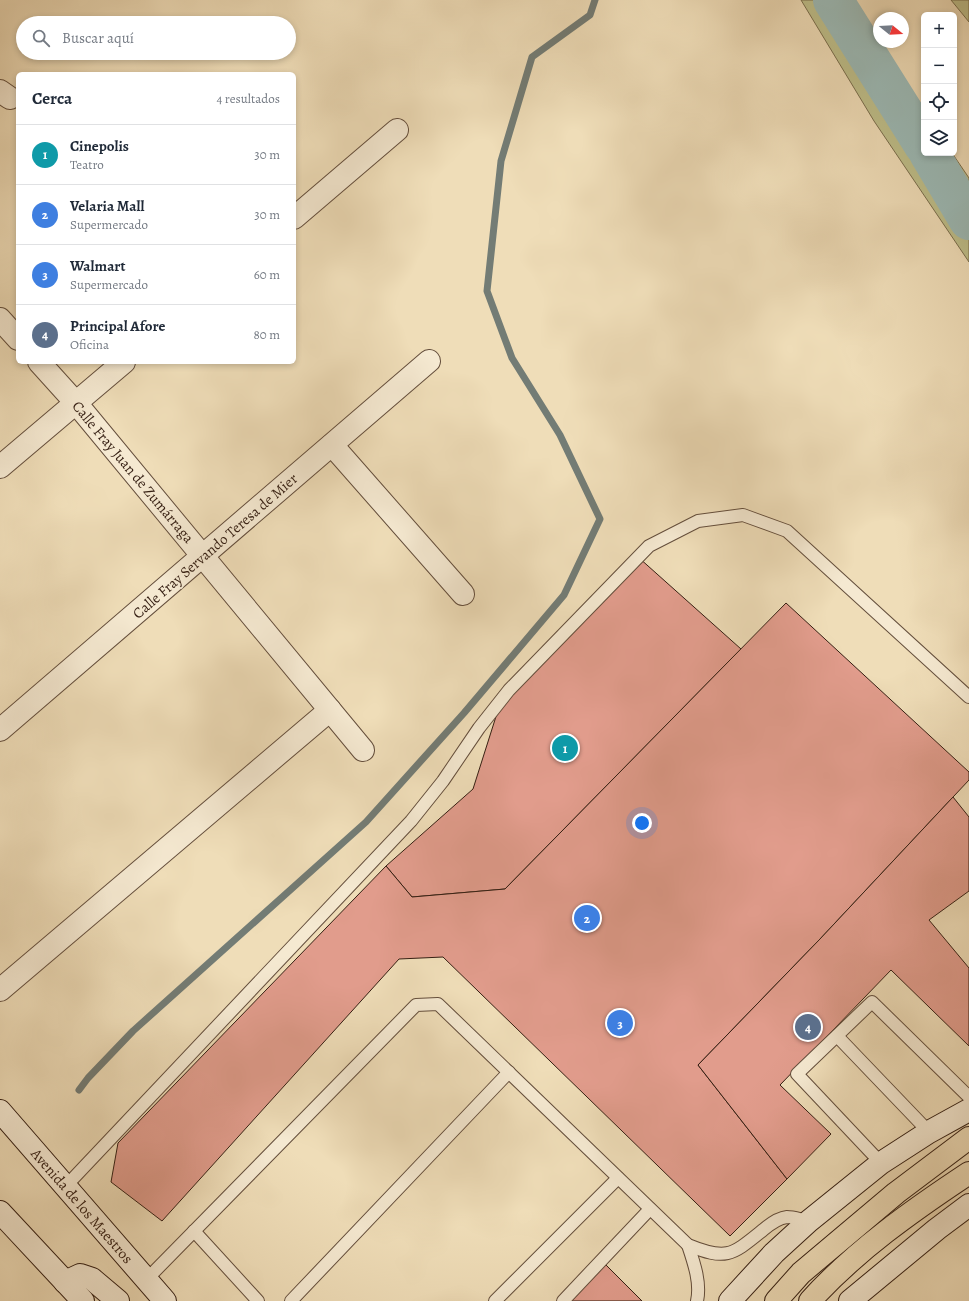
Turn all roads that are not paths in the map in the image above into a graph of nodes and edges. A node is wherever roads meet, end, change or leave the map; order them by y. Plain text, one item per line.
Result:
1 (398, 130) dead end
2 (296, 216) edge
3 (0, 319) edge
4 (16, 337) edge
5 (429, 361) dead end
6 (41, 364) edge
7 (122, 364) edge
8 (76, 402) junction
9 (332, 445) junction
10 (0, 467) edge
11 (203, 556) junction
12 (463, 594) dead end
13 (969, 697) edge
14 (330, 710) junction
15 (0, 730) edge
16 (363, 750) dead end
17 (0, 990) edge
18 (836, 1036) junction
19 (508, 1072) junction
20 (969, 1097) edge
21 (969, 1110) edge
22 (0, 1111) edge
23 (929, 1132) junction
24 (969, 1138) edge
25 (881, 1163) junction
26 (969, 1173) edge
27 (618, 1178) junction
28 (66, 1186) junction
29 (969, 1205) edge
30 (650, 1209) junction
31 (0, 1212) edge
32 (809, 1221) junction
33 (194, 1231) junction
34 (688, 1245) junction
35 (146, 1280) junction
36 (65, 1282) junction
37 (83, 1301) edge
38 (118, 1301) edge
39 (165, 1301) edge
40 (258, 1301) edge
41 (291, 1301) edge
42 (495, 1301) edge
43 (563, 1301) edge
44 (697, 1301) edge
45 (730, 1301) edge
46 (776, 1301) edge
47 (810, 1301) edge
48 (850, 1301) edge

1 - 2 street
3 - 4 street
5 - 9 street, Calle Fray Servando Teresa de Mier
6 - 8 street, Calle Fray Juan de Zumárraga
7 - 8 street
8 - 10 street
8 - 11 street, Calle Fray Juan de Zumárraga
9 - 11 street, Calle Fray Servando Teresa de Mier
9 - 12 street
11 - 14 street, Calle Fray Juan de Zumárraga
11 - 15 street, Calle Fray Servando Teresa de Mier
13 - 28 lane
14 - 16 street, Calle Fray Juan de Zumárraga
14 - 17 street
18 - 20 lane
18 - 23 lane
18 - 25 lane
19 - 27 lane
19 - 33 lane
19 - 41 lane
21 - 23 street
22 - 28 street, Avenida de los Maestros
23 - 25 street
24 - 46 main road
25 - 32 street
26 - 47 main road
27 - 30 lane
27 - 42 lane
28 - 35 street, Avenida de los Maestros
29 - 48 street
30 - 34 lane
30 - 43 lane
31 - 36 street
32 - 34 lane
32 - 45 street
33 - 35 lane
33 - 40 lane
34 - 44 lane
35 - 39 street, Avenida de los Maestros
36 - 37 street
36 - 38 street

